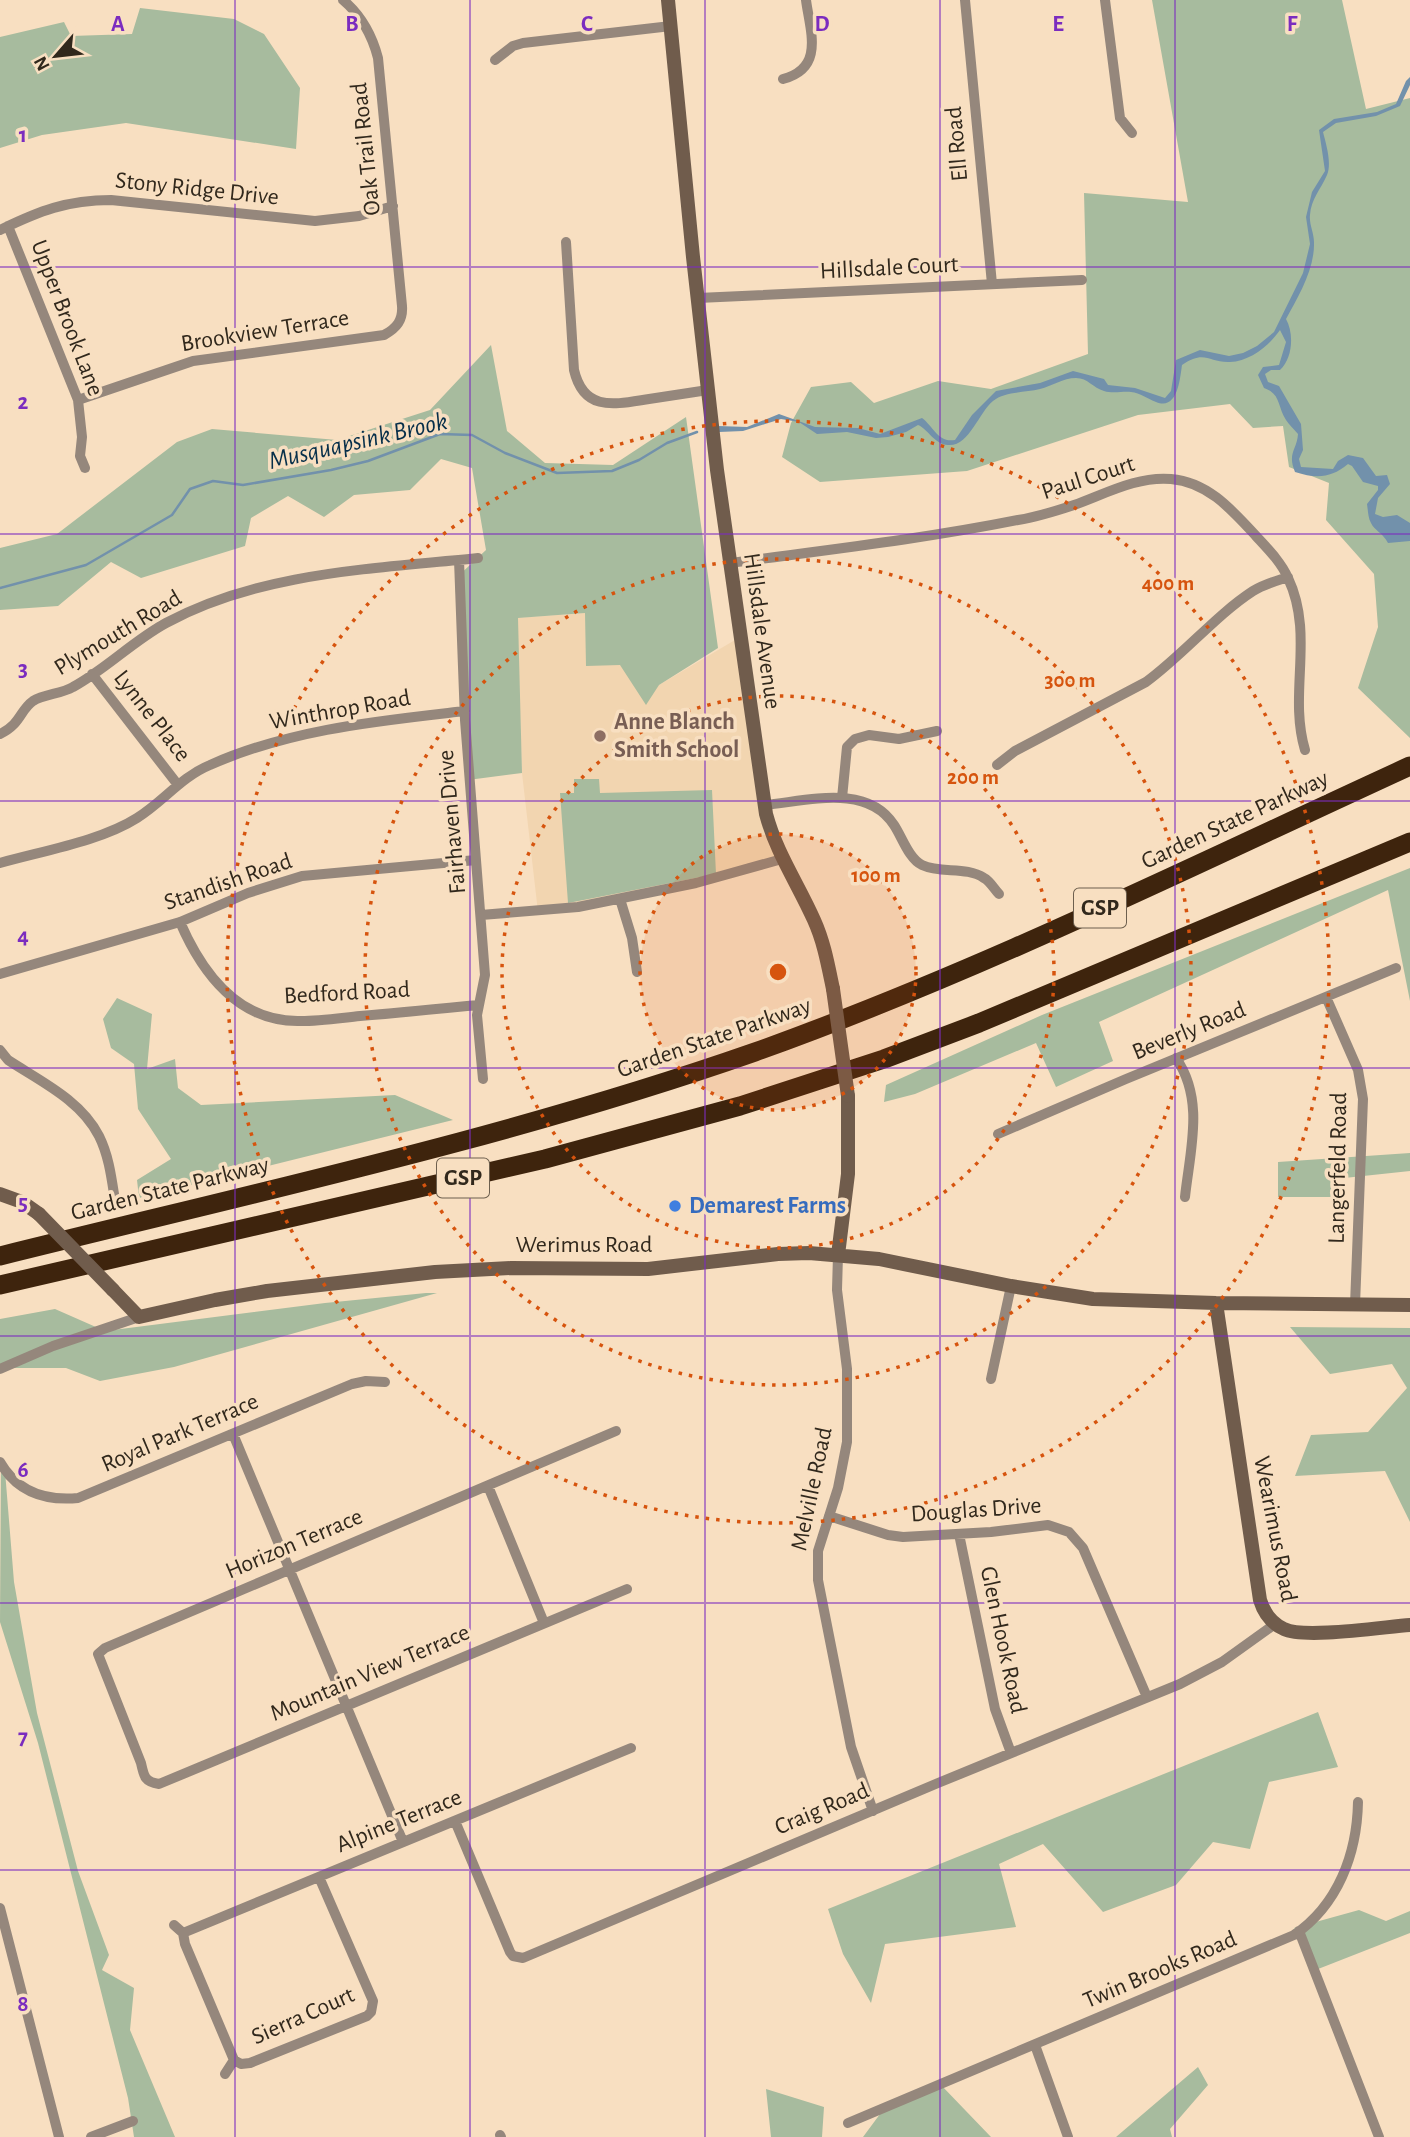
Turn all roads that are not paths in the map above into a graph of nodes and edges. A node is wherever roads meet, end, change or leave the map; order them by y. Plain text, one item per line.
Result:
1 (343, 0) edge
2 (668, 0) edge
3 (806, 0) edge
4 (965, 0) edge
5 (1105, 0) edge
6 (671, 26) junction
7 (495, 60) dead end
8 (783, 79) dead end
9 (1132, 133) dead end
10 (393, 206) junction
11 (4, 228) edge
12 (566, 243) dead end
13 (1082, 280) dead end
14 (992, 284) junction
15 (698, 298) junction
16 (402, 306) joint
17 (708, 390) junction
18 (78, 400) junction
19 (85, 468) dead end
20 (478, 558) dead end
21 (459, 560) junction
22 (730, 563) junction
23 (1288, 577) junction
24 (92, 674) junction
25 (465, 711) junction
26 (937, 731) dead end
27 (0, 734) edge
28 (1305, 750) dead end
29 (997, 765) dead end
30 (1410, 766) edge
31 (178, 785) junction
32 (842, 798) junction
33 (765, 805) junction
34 (1410, 842) edge
35 (782, 859) junction
36 (476, 860) junction
37 (0, 863) edge
38 (999, 894) dead end
39 (620, 899) junction
40 (481, 915) junction
41 (180, 922) junction
42 (1396, 968) dead end
43 (637, 972) dead end
44 (0, 974) edge
45 (1326, 997) junction
46 (478, 1005) junction
47 (0, 1050) edge
48 (1176, 1058) junction
49 (483, 1079) dead end
50 (998, 1134) dead end
51 (0, 1194) edge
52 (114, 1194) dead end
53 (1185, 1196) dead end
54 (838, 1255) junction
55 (0, 1256) edge
56 (0, 1285) edge
57 (1011, 1286) junction
58 (1216, 1303) junction
59 (1355, 1305) junction
60 (1410, 1305) edge
61 (139, 1317) junction
62 (0, 1369) edge
63 (990, 1379) dead end
64 (385, 1382) dead end
65 (616, 1431) dead end
66 (233, 1434) junction
67 (0, 1462) edge
68 (488, 1486) junction
69 (829, 1516) junction
70 (959, 1534) junction
71 (289, 1568) junction
72 (626, 1589) dead end
73 (544, 1623) junction
74 (1275, 1624) junction
75 (1410, 1625) edge
76 (1147, 1697) junction
77 (346, 1705) junction
78 (631, 1748) dead end
79 (1011, 1753) junction
80 (141, 1763) joint
81 (1358, 1802) dead end
82 (873, 1811) junction
83 (455, 1821) junction
84 (404, 1842) junction
85 (319, 1877) junction
86 (0, 1908) edge
87 (174, 1925) dead end
88 (1299, 1931) junction
89 (183, 1933) junction
90 (1035, 2045) junction
91 (234, 2060) junction
92 (225, 2074) dead end
93 (133, 2121) dead end
94 (848, 2123) dead end
95 (59, 2137) edge
96 (91, 2137) edge
97 (1068, 2137) edge
98 (1379, 2137) edge

1 - 10 street, Oak Trail Road
2 - 6 street, Hillsdale Avenue
3 - 8 street
4 - 14 street, Ell Road
5 - 9 street
6 - 7 street
6 - 15 street, Hillsdale Avenue
10 - 11 street, Stony Ridge Drive
10 - 16 street, Oak Trail Road
11 - 18 street, Upper Brook Lane
12 - 17 street
13 - 14 street, Hillsdale Court
14 - 15 street, Hillsdale Court
15 - 17 street, Hillsdale Avenue
16 - 18 street, Brookview Terrace
17 - 22 street, Hillsdale Avenue
18 - 19 street, Upper Brook Lane
20 - 21 street, Plymouth Road
21 - 24 street, Plymouth Road
21 - 25 street, Fairhaven Drive
22 - 23 street, Paul Court
22 - 33 street, Hillsdale Avenue
23 - 28 street, Paul Court
23 - 29 street
24 - 27 street, Plymouth Road
24 - 31 street, Lynne Place
25 - 31 street, Winthrop Road
25 - 36 street, Fairhaven Drive
26 - 32 street
30 - 55 highway, Garden State Parkway / GSP
31 - 37 street, Winthrop Road
32 - 33 street
32 - 38 street
33 - 35 street, Hillsdale Avenue
34 - 56 highway, GSP
35 - 39 street
35 - 54 street, Hillsdale Avenue, bridge
36 - 40 street, Fairhaven Drive
36 - 41 street, Standish Road
39 - 40 street
39 - 43 street
40 - 46 street, Fairhaven Drive
41 - 44 street, Standish Road
41 - 46 street, Bedford Road
42 - 45 street, Beverly Road
45 - 48 street, Beverly Road
45 - 59 street, Langerfeld Road
46 - 49 street, Fairhaven Drive
47 - 52 street
48 - 50 street, Beverly Road
48 - 53 street
51 - 61 street, bridge
54 - 57 street, Werimus Road
54 - 61 street, Werimus Road
54 - 69 street, Melville Road
57 - 58 street, Werimus Road
57 - 63 street
58 - 59 street, Werimus Road
58 - 74 street, Wearimus Road
59 - 60 street, Werimus Road
61 - 62 street
64 - 66 street, Royal Park Terrace
65 - 68 street, Horizon Terrace
66 - 67 street, Royal Park Terrace
66 - 71 street
68 - 71 street, Horizon Terrace
68 - 73 street
69 - 70 street, Douglas Drive
69 - 82 street, Melville Road
70 - 76 street, Douglas Drive
70 - 79 street, Glen Hook Road
71 - 77 street
71 - 80 street, Horizon Terrace
72 - 73 street, Mountain View Terrace
73 - 77 street, Mountain View Terrace
74 - 75 street, Wearimus Road
74 - 76 street, Craig Road
76 - 79 street, Craig Road
77 - 80 street, Mountain View Terrace
77 - 84 street
78 - 83 street, Alpine Terrace
79 - 82 street, Craig Road
81 - 88 street, Twin Brooks Road
82 - 83 street, Craig Road
83 - 84 street, Alpine Terrace
84 - 85 street, Alpine Terrace
85 - 89 street, Alpine Terrace
85 - 91 street, Sierra Court
86 - 95 street
87 - 89 street, Sierra Court
88 - 90 street, Twin Brooks Road
88 - 98 street
89 - 91 street, Sierra Court
90 - 94 street, Twin Brooks Road
90 - 97 street
91 - 92 street, Sierra Court
93 - 96 street

